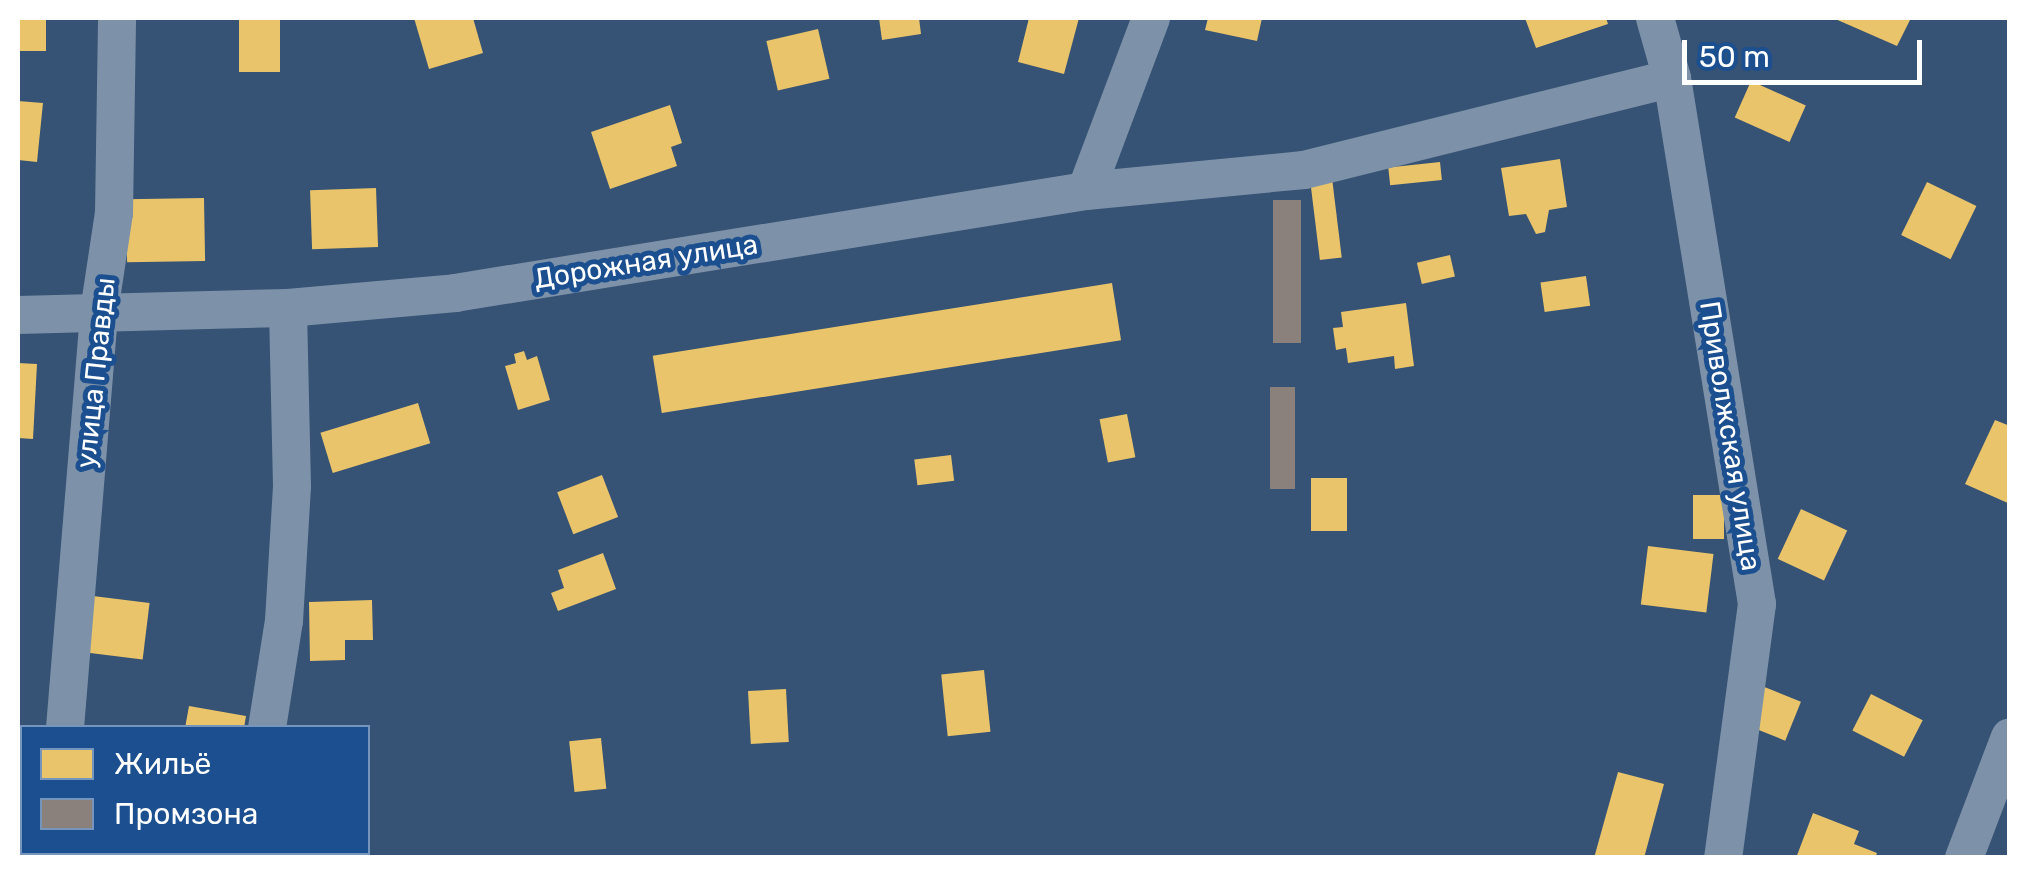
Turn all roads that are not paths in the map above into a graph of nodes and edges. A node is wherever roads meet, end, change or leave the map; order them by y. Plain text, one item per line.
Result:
1 (117, 18) edge
2 (1151, 18) edge
3 (1655, 18) edge
4 (1672, 78) junction
5 (1086, 191) junction
6 (288, 308) junction
7 (99, 312) junction
8 (18, 315) edge
9 (66, 725) edge
10 (267, 725) edge
11 (2010, 737) edge
12 (1723, 858) edge
13 (1964, 858) edge

1 - 7 street, улица Правды
2 - 5 street
3 - 4 street, Приволжская улица
4 - 5 street, Дорожная улица
4 - 12 street, Приволжская улица
5 - 6 street, Дорожная улица
6 - 7 street, Дорожная улица
6 - 10 street
7 - 8 street, Дорожная улица
7 - 9 street, улица Правды
11 - 13 street

